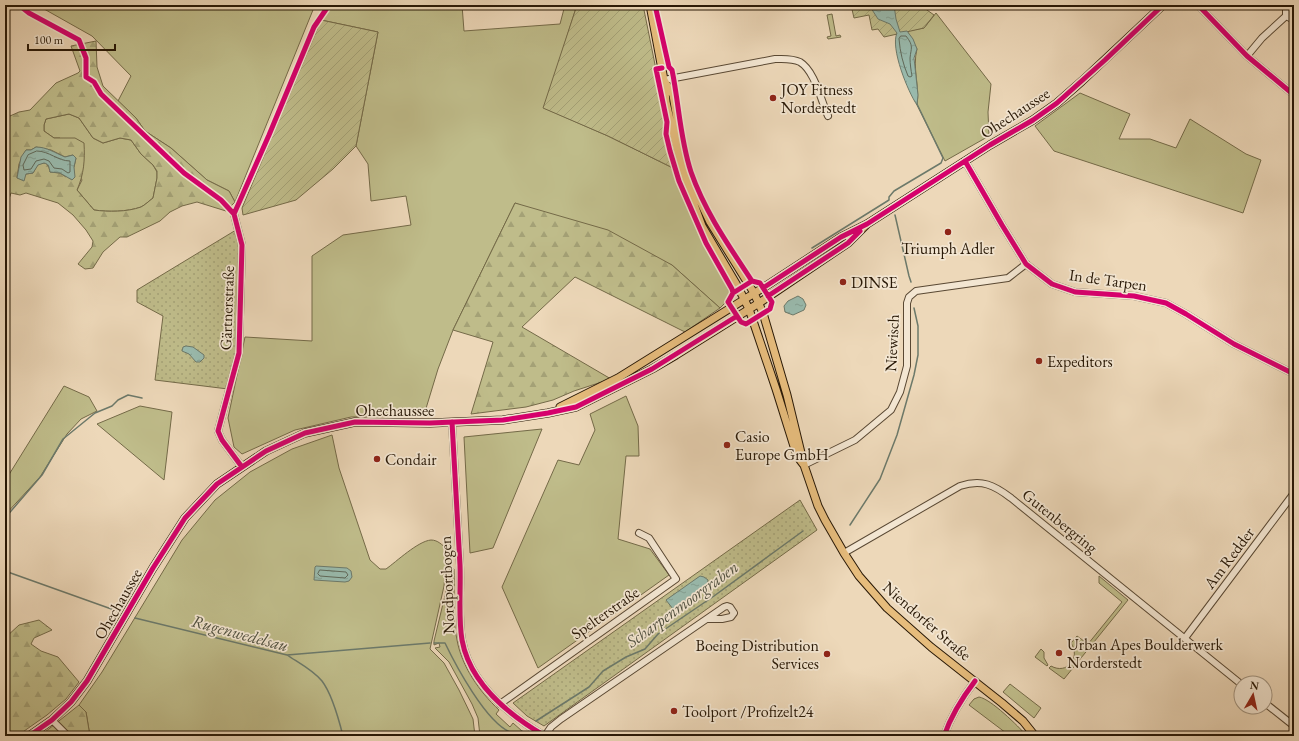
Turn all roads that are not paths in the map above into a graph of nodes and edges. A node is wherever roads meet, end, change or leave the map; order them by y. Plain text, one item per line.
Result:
1 (650, 5) edge
2 (1163, 5) edge
3 (1198, 5) edge
4 (1286, 5) edge
5 (1286, 16) junction
6 (1294, 20) edge
7 (1246, 56) junction
8 (664, 80) junction
9 (1294, 95) edge
10 (828, 116) dead end
11 (965, 161) junction
12 (234, 214) dead end
13 (867, 224) junction
14 (1026, 264) junction
15 (754, 293) junction
16 (744, 299) junction
17 (759, 303) junction
18 (749, 309) junction
19 (1294, 374) edge
20 (548, 413) junction
21 (452, 422) junction
22 (804, 466) junction
23 (242, 467) junction
24 (1294, 495) edge
25 (639, 533) dead end
26 (844, 553) junction
27 (708, 619) dead end
28 (1185, 638) junction
29 (1233, 677) edge
30 (975, 681) junction
31 (500, 704) junction
32 (1273, 709) edge
33 (52, 720) junction
34 (1294, 726) edge
35 (29, 736) edge
36 (68, 736) edge
37 (545, 736) edge
38 (944, 736) edge
39 (1035, 736) edge

1 - 8 main road, Niendorfer Straße
2 - 11 main road, Ohechaussee
3 - 7 street
4 - 5 street
5 - 6 street
5 - 7 street
7 - 9 street
8 - 10 street
8 - 15 main road, Niendorfer Straße
8 - 16 main road, Niendorfer Straße
11 - 13 main road, Ohechaussee
11 - 14 street, In de Tarpen
12 - 23 street, Gärtnerstraße
13 - 15 main road, Ohechaussee
13 - 17 main road, Ohechaussee
14 - 19 street, In de Tarpen
14 - 22 street, Niewisch
15 - 16 main road, Ohechaussee
15 - 17 main road, Niendorfer Straße
16 - 18 main road, Niendorfer Straße
16 - 20 main road, Ohechaussee
17 - 18 main road, Ohechaussee
17 - 22 main road, Niendorfer Straße
18 - 20 main road, Ohechaussee
18 - 22 main road, Niendorfer Straße
20 - 21 main road, Ohechaussee
21 - 23 main road, Ohechaussee
21 - 31 street, Nordportbogen
22 - 26 main road, Niendorfer Straße
23 - 33 main road, Ohechaussee
24 - 28 street, Am Redder
25 - 31 street, Spelterstraße
26 - 28 street, Gutenbergring
26 - 30 main road, Niendorfer Straße
27 - 37 street, Nordportbogen
28 - 29 street, Gutenbergring
30 - 38 street
30 - 39 main road, Niendorfer Straße
31 - 37 street, Nordportbogen
32 - 34 street
33 - 35 main road, Ohechaussee
33 - 36 street

